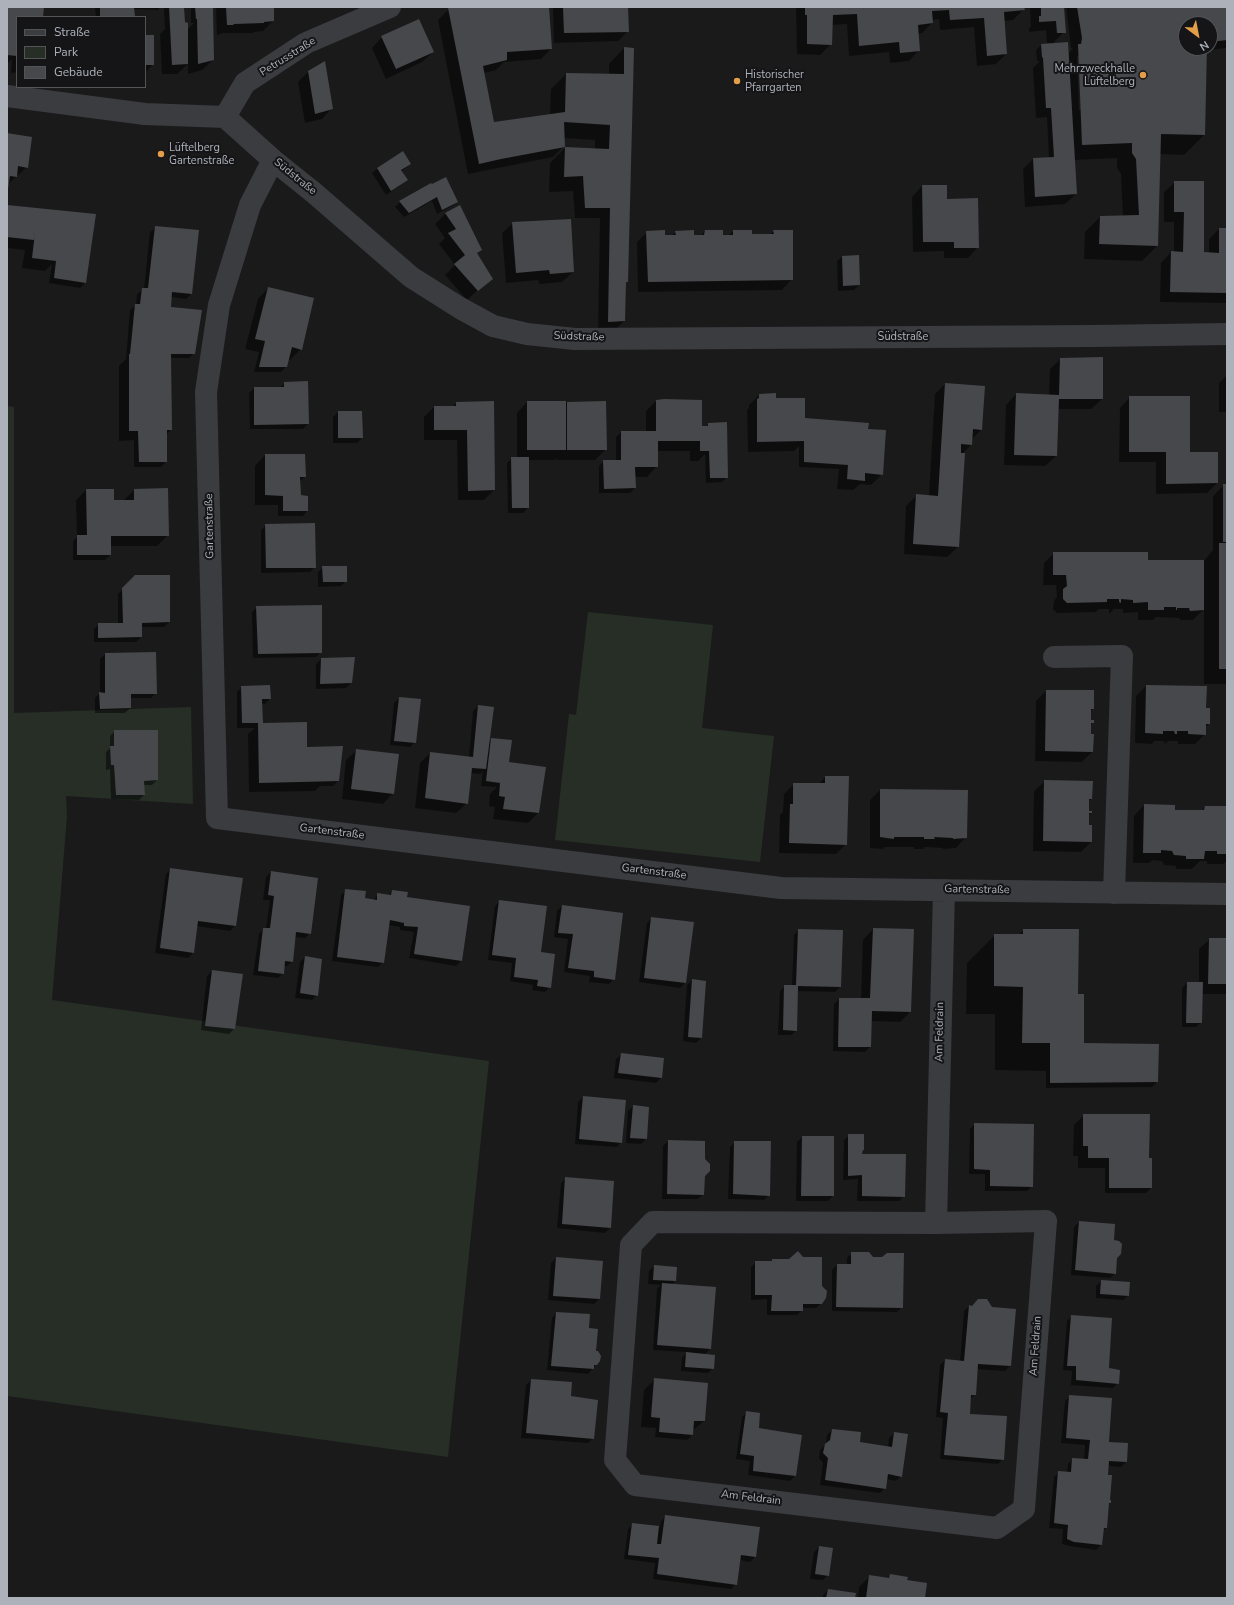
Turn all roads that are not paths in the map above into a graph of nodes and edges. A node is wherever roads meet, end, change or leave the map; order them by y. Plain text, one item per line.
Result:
1 (390, 7) edge
2 (7, 96) edge
3 (225, 117) junction
4 (273, 160) junction
5 (1227, 334) edge
6 (1054, 657) dead end
7 (944, 890) junction
8 (1114, 893) junction
9 (1227, 894) edge
10 (936, 1223) junction

1 - 3 street, Petrusstraße
2 - 3 street
3 - 4 street, Südstraße
4 - 5 street, Südstraße
4 - 7 street, Gartenstraße
6 - 8 street
7 - 8 street, Gartenstraße
7 - 10 street, Am Feldrain
8 - 9 street, Gartenstraße
10 - 10 street, Am Feldrain

